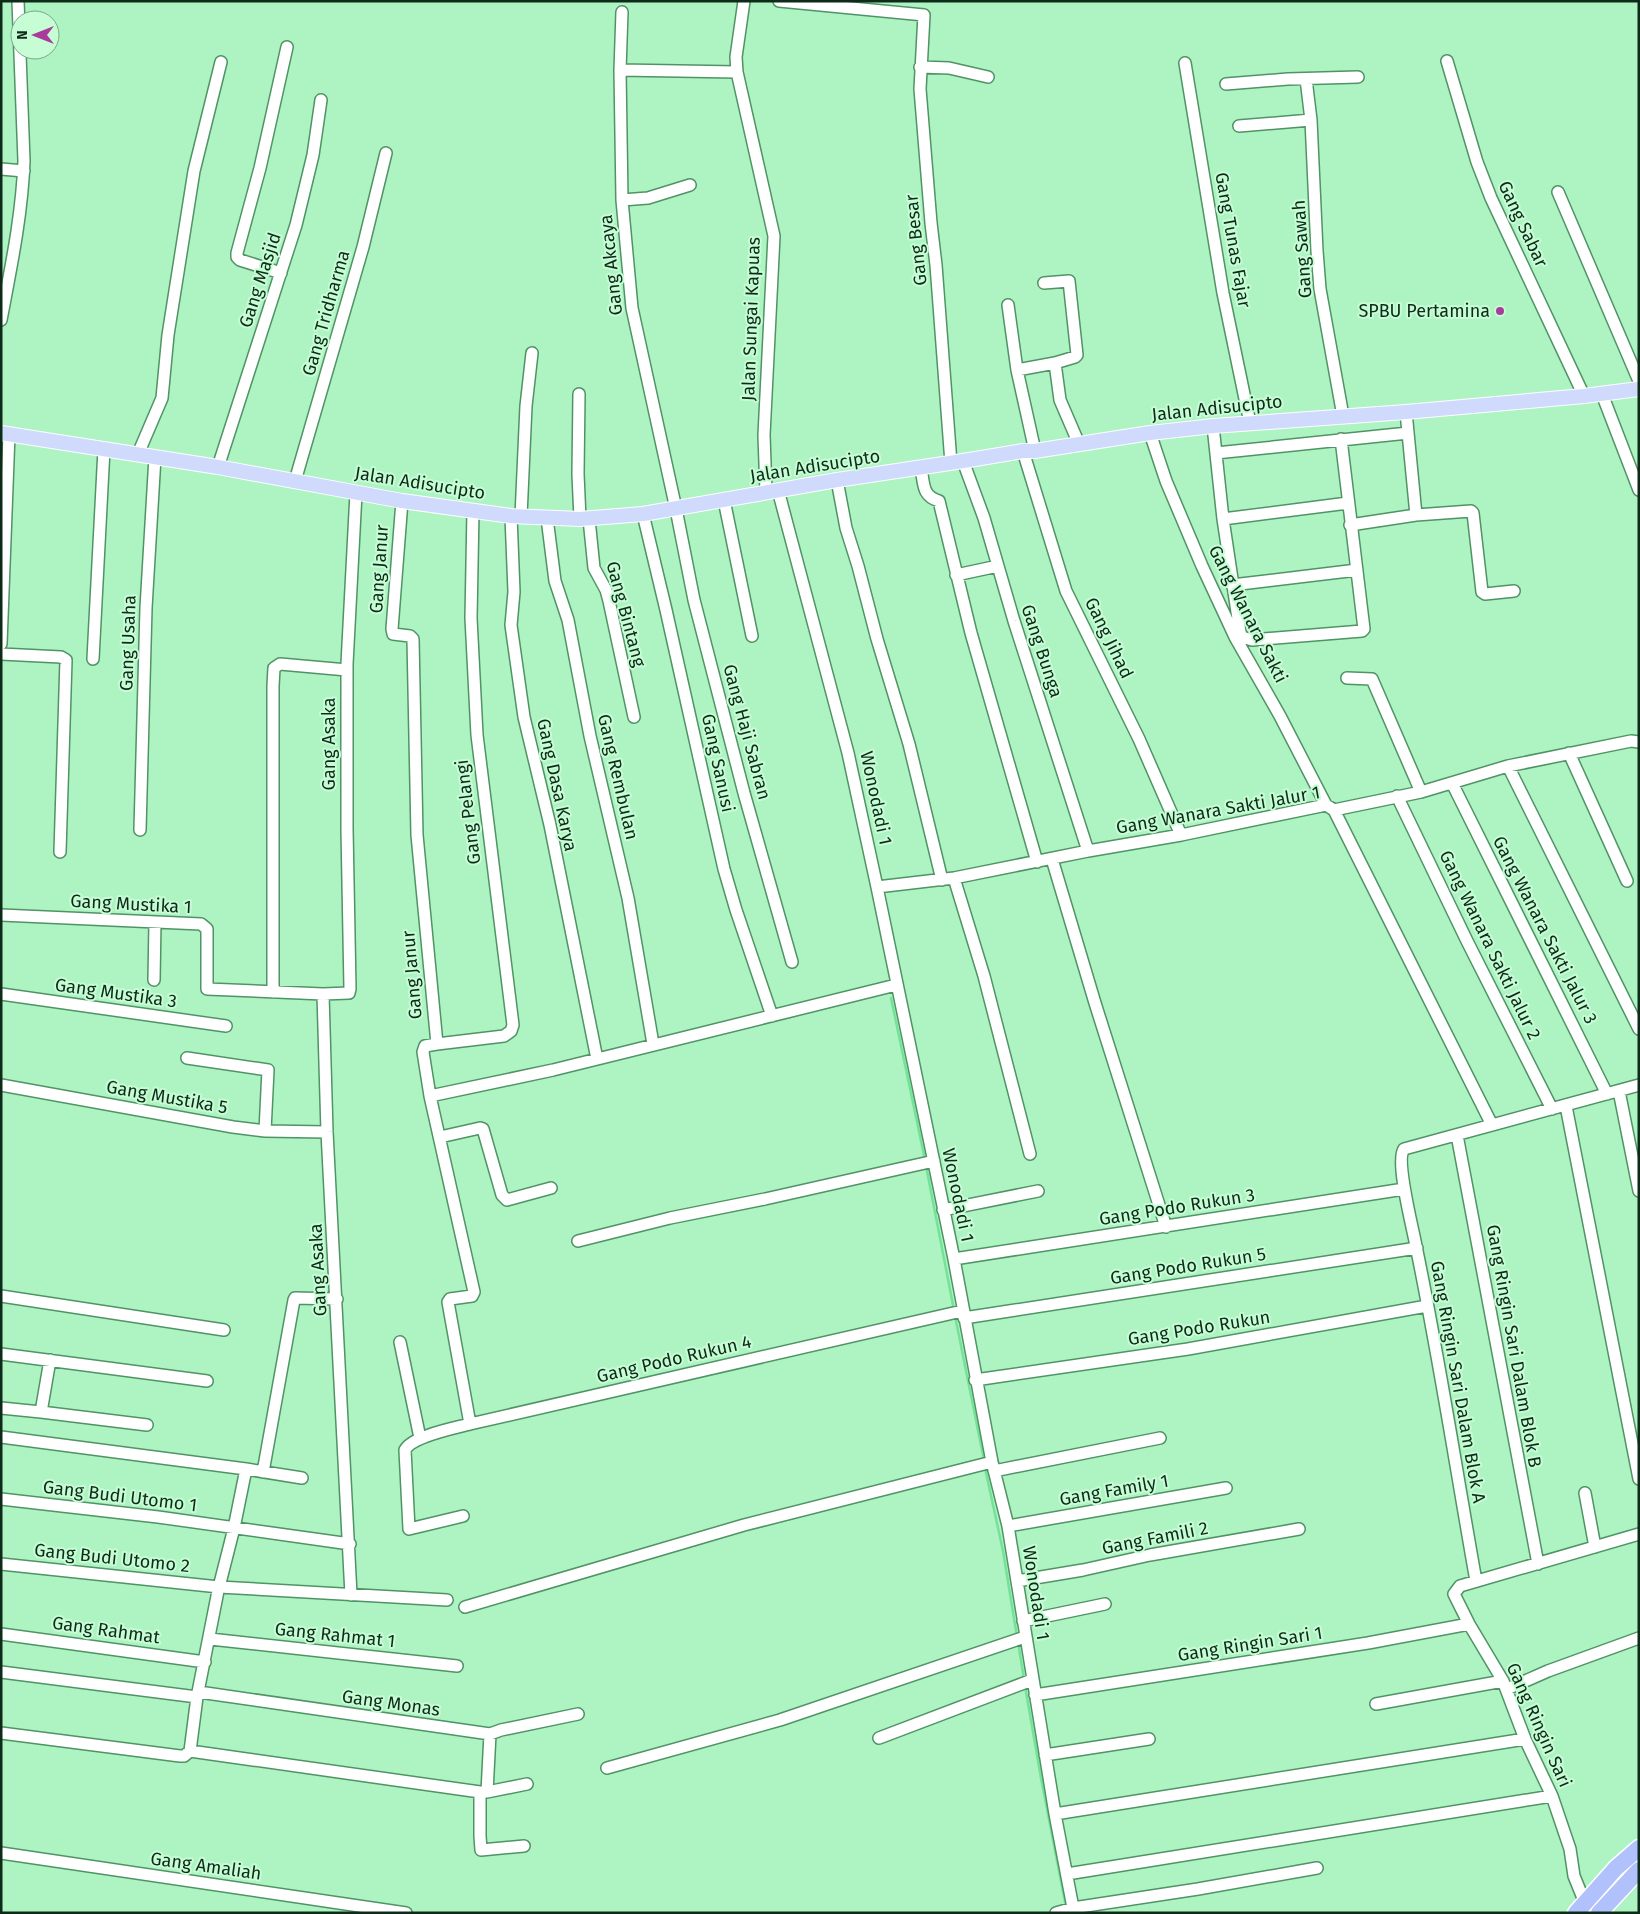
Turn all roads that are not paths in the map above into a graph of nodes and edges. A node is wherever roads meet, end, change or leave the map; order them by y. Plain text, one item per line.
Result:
1 (18, 1) edge
2 (744, 1) edge
3 (779, 1) edge
4 (622, 12) dead end
5 (287, 47) dead end
6 (221, 62) dead end
7 (1447, 62) dead end
8 (1185, 63) dead end
9 (920, 66) junction
10 (620, 70) junction
11 (737, 72) junction
12 (988, 77) dead end
13 (1358, 77) dead end
14 (1306, 79) junction
15 (1226, 84) dead end
16 (321, 100) dead end
17 (1311, 120) junction
18 (1238, 126) dead end
19 (386, 153) dead end
20 (1, 169) edge
21 (24, 171) junction
22 (690, 185) dead end
23 (1558, 192) dead end
24 (622, 200) junction
25 (281, 273) junction
26 (1044, 283) dead end
27 (1008, 305) dead end
28 (1, 320) edge
29 (532, 353) dead end
30 (1055, 364) junction
31 (1017, 370) junction
32 (1639, 381) edge
33 (1639, 389) edge
34 (579, 394) dead end
35 (1602, 394) junction
36 (1584, 396) junction
37 (1406, 412) junction
38 (1343, 416) junction
39 (1250, 422) junction
40 (1213, 426) junction
41 (5, 433) edge
42 (1150, 433) junction
43 (1408, 433) junction
44 (1342, 439) junction
45 (1079, 444) junction
46 (104, 449) junction
47 (1029, 451) junction
48 (1216, 453) junction
49 (138, 454) junction
50 (156, 457) junction
51 (957, 462) junction
52 (218, 467) junction
53 (921, 468) junction
54 (837, 480) junction
55 (294, 481) junction
56 (1639, 490) edge
57 (772, 491) junction
58 (356, 493) junction
59 (724, 500) junction
60 (402, 501) junction
61 (1348, 503) junction
62 (676, 509) junction
63 (473, 510) junction
64 (643, 514) junction
65 (1416, 515) junction
66 (516, 516) junction
67 (547, 518) junction
68 (584, 519) junction
69 (1223, 519) junction
70 (1350, 524) junction
71 (998, 566) junction
72 (1357, 570) junction
73 (956, 575) junction
74 (1232, 585) junction
75 (1514, 591) dead end
76 (752, 636) dead end
77 (1, 644) edge
78 (1, 654) edge
79 (93, 659) dead end
80 (347, 670) junction
81 (1347, 678) dead end
82 (634, 717) dead end
83 (1639, 742) edge
84 (1569, 753) junction
85 (1508, 766) junction
86 (1452, 783) junction
87 (1420, 792) junction
88 (1397, 796) junction
89 (1330, 808) junction
90 (140, 830) dead end
91 (1180, 835) junction
92 (1088, 851) junction
93 (60, 852) dead end
94 (1052, 859) junction
95 (1038, 862) junction
96 (954, 878) junction
97 (942, 880) junction
98 (1627, 881) dead end
99 (877, 887) junction
100 (1, 915) edge
101 (155, 922) junction
102 (792, 962) dead end
103 (154, 980) dead end
104 (896, 985) junction
105 (273, 992) junction
106 (1, 994) edge
107 (323, 994) junction
108 (347, 994) joint
109 (772, 1016) junction
110 (226, 1026) dead end
111 (1639, 1028) edge
112 (437, 1044) junction
113 (653, 1044) junction
114 (187, 1058) dead end
115 (597, 1060) junction
116 (1639, 1085) edge
117 (1, 1086) edge
118 (1613, 1092) junction
119 (430, 1096) junction
120 (1566, 1106) junction
121 (1552, 1109) junction
122 (1492, 1126) junction
123 (265, 1131) junction
124 (327, 1132) junction
125 (1458, 1135) junction
126 (440, 1137) junction
127 (1030, 1154) dead end
128 (933, 1161) junction
129 (552, 1188) dead end
130 (1404, 1189) junction
131 (1639, 1191) edge
132 (1038, 1192) dead end
133 (943, 1210) junction
134 (1166, 1227) junction
135 (578, 1241) dead end
136 (1417, 1248) junction
137 (954, 1259) junction
138 (1, 1296) edge
139 (337, 1299) junction
140 (1427, 1306) junction
141 (963, 1313) junction
142 (224, 1330) dead end
143 (400, 1342) dead end
144 (1, 1354) edge
145 (50, 1360) junction
146 (975, 1380) junction
147 (207, 1381) dead end
148 (1, 1408) edge
149 (41, 1412) junction
150 (470, 1424) junction
151 (146, 1425) dead end
152 (1, 1438) edge
153 (420, 1438) junction
154 (1160, 1438) dead end
155 (992, 1465) junction
156 (246, 1469) junction
157 (263, 1472) junction
158 (302, 1478) dead end
159 (1639, 1479) edge
160 (1226, 1488) dead end
161 (1585, 1493) dead end
162 (1, 1498) edge
163 (463, 1516) dead end
164 (1008, 1526) junction
165 (234, 1528) junction
166 (1299, 1529) dead end
167 (1639, 1534) edge
168 (350, 1544) junction
169 (1595, 1547) junction
170 (1, 1564) edge
171 (1538, 1564) junction
172 (1018, 1581) junction
173 (1476, 1581) junction
174 (219, 1587) junction
175 (351, 1595) junction
176 (447, 1600) dead end
177 (1105, 1604) dead end
178 (466, 1607) dead end
179 (1023, 1621) junction
180 (1469, 1624) junction
181 (1, 1634) edge
182 (1025, 1637) junction
183 (1639, 1638) edge
184 (210, 1639) junction
185 (205, 1662) junction
186 (457, 1666) dead end
187 (1, 1672) edge
188 (1028, 1682) junction
189 (1501, 1684) junction
190 (198, 1695) junction
191 (1035, 1695) junction
192 (1376, 1704) dead end
193 (578, 1714) dead end
194 (1, 1733) edge
195 (490, 1734) junction
196 (879, 1738) dead end
197 (1150, 1738) dead end
198 (1525, 1739) junction
199 (190, 1751) junction
200 (1045, 1755) junction
201 (607, 1768) dead end
202 (527, 1784) dead end
203 (484, 1792) junction
204 (1549, 1796) junction
205 (1055, 1814) junction
206 (524, 1846) dead end
207 (1639, 1848) edge
208 (1, 1854) edge
209 (1317, 1868) dead end
210 (1639, 1870) edge
211 (1067, 1874) junction
212 (1580, 1908) edge
213 (1073, 1909) edge
214 (406, 1913) edge
215 (1056, 1913) edge
216 (1598, 1913) edge

1 - 21 street
2 - 11 street, Jalan Sungai Kapuas
3 - 9 street, Gang Besar
4 - 10 street, Gang Akcaya
5 - 25 street
6 - 49 street
7 - 36 street, Gang Sabar
8 - 39 street, Gang Tunas Fajar
9 - 12 street
9 - 51 street, Gang Besar
10 - 11 street
10 - 24 street, Gang Akcaya
11 - 57 street, Jalan Sungai Kapuas
13 - 14 street
14 - 15 street
14 - 17 street, Gang Sawah
16 - 25 street, Gang Masjid
17 - 18 street
17 - 38 street, Gang Sawah
19 - 55 street, Gang Tridharma
20 - 21 street
21 - 28 street
22 - 24 street
23 - 32 street
24 - 62 street, Gang Akcaya
25 - 52 street, Gang Masjid
26 - 30 street
27 - 31 street, Gang Jihad
29 - 66 street, Gang Dasa Karya
30 - 31 street
30 - 45 street
31 - 47 street, Gang Jihad
33 - 35 main road, Jalan Adisucipto
34 - 68 street, Gang Bintang
35 - 36 main road, Jalan Adisucipto
35 - 56 street
36 - 37 main road, Jalan Adisucipto
37 - 38 main road, Jalan Adisucipto
37 - 43 street
38 - 39 main road, Jalan Adisucipto
39 - 40 main road, Jalan Adisucipto
40 - 42 main road, Jalan Adisucipto
40 - 48 street
41 - 46 main road, Jalan Adisucipto
41 - 77 street
42 - 45 main road, Jalan Adisucipto
42 - 89 street, Gang Wanara Sakti
43 - 44 street
43 - 65 street
44 - 48 street
44 - 61 street
45 - 47 main road, Jalan Adisucipto
46 - 49 main road, Jalan Adisucipto
46 - 79 street
47 - 51 main road, Jalan Adisucipto
47 - 91 street, Gang Jihad
48 - 69 street
49 - 50 main road, Jalan Adisucipto
50 - 52 main road, Jalan Adisucipto
50 - 90 street, Gang Usaha
51 - 53 main road, Jalan Adisucipto
51 - 71 street, Gang Bunga
52 - 55 main road, Jalan Adisucipto
53 - 54 main road, Jalan Adisucipto
53 - 73 street
54 - 57 main road, Jalan Adisucipto
54 - 97 street
55 - 58 main road, Jalan Adisucipto
57 - 59 main road, Jalan Adisucipto
57 - 99 street, Wonodadi 1
58 - 60 main road, Jalan Adisucipto
58 - 80 street, Gang Asaka
59 - 62 main road, Jalan Adisucipto
59 - 76 street
60 - 63 main road, Jalan Adisucipto
60 - 112 street, Gang Janur
61 - 69 street
61 - 70 street
62 - 64 main road, Jalan Adisucipto
62 - 102 street, Gang Haji Sabran
63 - 66 main road, Jalan Adisucipto
63 - 112 street, Gang Pelangi
64 - 68 main road, Jalan Adisucipto
64 - 109 street, Gang Sanusi
65 - 70 street
65 - 75 street
66 - 67 main road, Jalan Adisucipto
66 - 115 street, Gang Dasa Karya
67 - 68 main road, Jalan Adisucipto
67 - 113 street, Gang Rembulan
68 - 82 street, Gang Bintang
69 - 74 street
70 - 72 street
71 - 73 street
71 - 92 street, Gang Bunga
72 - 74 street
72 - 74 street
73 - 95 street
78 - 93 street
80 - 105 street
80 - 108 street, Gang Asaka
81 - 87 street
83 - 84 street
84 - 85 street
84 - 98 street
85 - 86 street
85 - 111 street
86 - 87 street
86 - 118 street, Gang Wanara Sakti Jalur 3
87 - 88 street
88 - 89 street
88 - 121 street, Gang Wanara Sakti Jalur 2
89 - 91 street, Gang Wanara Sakti Jalur 1
89 - 122 street, Gang Wanara Sakti Jalur 1
91 - 92 street, Gang Wanara Sakti Jalur 1
92 - 94 street, Gang Wanara Sakti Jalur 1
94 - 95 street, Gang Wanara Sakti Jalur 1
94 - 134 street
95 - 96 street, Gang Wanara Sakti Jalur 1
96 - 97 street, Gang Wanara Sakti Jalur 1
96 - 127 street
97 - 99 street, Gang Wanara Sakti Jalur 1
99 - 104 street, Wonodadi 1
100 - 101 street, Gang Mustika 1
101 - 103 street
101 - 105 street, Gang Mustika 1
104 - 109 street
104 - 128 street, Wonodadi 1
105 - 107 street, Gang Mustika 1
106 - 110 street, Gang Mustika 3
107 - 108 street, Gang Mustika 1
107 - 124 street, Gang Asaka
109 - 113 street
112 - 119 street
113 - 115 street
114 - 123 street
115 - 119 street
116 - 118 street
117 - 123 street, Gang Mustika 5
118 - 120 street
118 - 131 street, Gang Wanara Sakti Jalur 3
119 - 126 street
120 - 121 street
120 - 159 street
121 - 122 street
122 - 125 street
123 - 124 street, Gang Mustika 5
124 - 139 street, Gang Asaka
125 - 130 street, Gang Ringin Sari Dalam Blok A
125 - 171 street, Gang Ringin Sari Dalam Blok B
126 - 129 street
126 - 150 street
128 - 133 street, Wonodadi 1
128 - 135 street
130 - 134 street, Gang Podo Rukun 3
130 - 136 street, Gang Ringin Sari Dalam Blok A
132 - 133 street
133 - 137 street, Wonodadi 1
134 - 137 street, Gang Podo Rukun 3
136 - 140 street, Gang Ringin Sari Dalam Blok A
136 - 141 street, Gang Podo Rukun 5
137 - 141 street, Wonodadi 1
138 - 142 street
139 - 157 street
139 - 168 street, Gang Asaka
140 - 146 street, Gang Podo Rukun
140 - 173 street, Gang Ringin Sari Dalam Blok A
141 - 146 street, Wonodadi 1
141 - 150 street, Gang Podo Rukun 4
143 - 153 street
144 - 145 street
145 - 147 street
145 - 149 street
146 - 155 street, Wonodadi 1
148 - 149 street
149 - 151 street
150 - 153 street, Gang Podo Rukun 4
152 - 156 street
153 - 163 street
154 - 155 street
155 - 164 street, Wonodadi 1
155 - 178 street
156 - 157 street
156 - 165 street
157 - 158 street
160 - 164 street, Gang Family 1
161 - 169 street
162 - 165 street, Gang Budi Utomo 1
164 - 172 street, Wonodadi 1
165 - 168 street, Gang Budi Utomo 1
165 - 174 street
166 - 172 street, Gang Famili 2
167 - 169 street
168 - 175 street, Gang Asaka
169 - 171 street
170 - 174 street, Gang Budi Utomo 2
171 - 173 street
172 - 179 street, Wonodadi 1
173 - 180 street, Gang Ringin Sari
174 - 175 street, Gang Budi Utomo 2
174 - 184 street
175 - 176 street, Gang Budi Utomo 2
177 - 179 street
179 - 182 street, Wonodadi 1
180 - 189 street, Gang Ringin Sari
180 - 191 street, Gang Ringin Sari 1
181 - 185 street, Gang Rahmat
182 - 188 street, Wonodadi 1
182 - 201 street
183 - 189 street
184 - 185 street
184 - 186 street, Gang Rahmat 1
185 - 190 street
187 - 190 street, Gang Monas
188 - 191 street, Wonodadi 1
188 - 196 street
189 - 192 street
189 - 198 street, Gang Ringin Sari
190 - 195 street, Gang Monas
190 - 199 street
191 - 200 street, Wonodadi 1
193 - 195 street, Gang Monas
194 - 199 street
195 - 203 street
197 - 200 street
198 - 204 street, Gang Ringin Sari
198 - 205 street
199 - 203 street
200 - 205 street, Wonodadi 1
202 - 203 street
203 - 206 street
204 - 211 street
204 - 212 street, Gang Ringin Sari
205 - 211 street, Wonodadi 1
207 - 212 highway
208 - 214 street, Gang Amaliah
209 - 213 street
210 - 216 highway
211 - 213 street, Wonodadi 1
213 - 215 street

